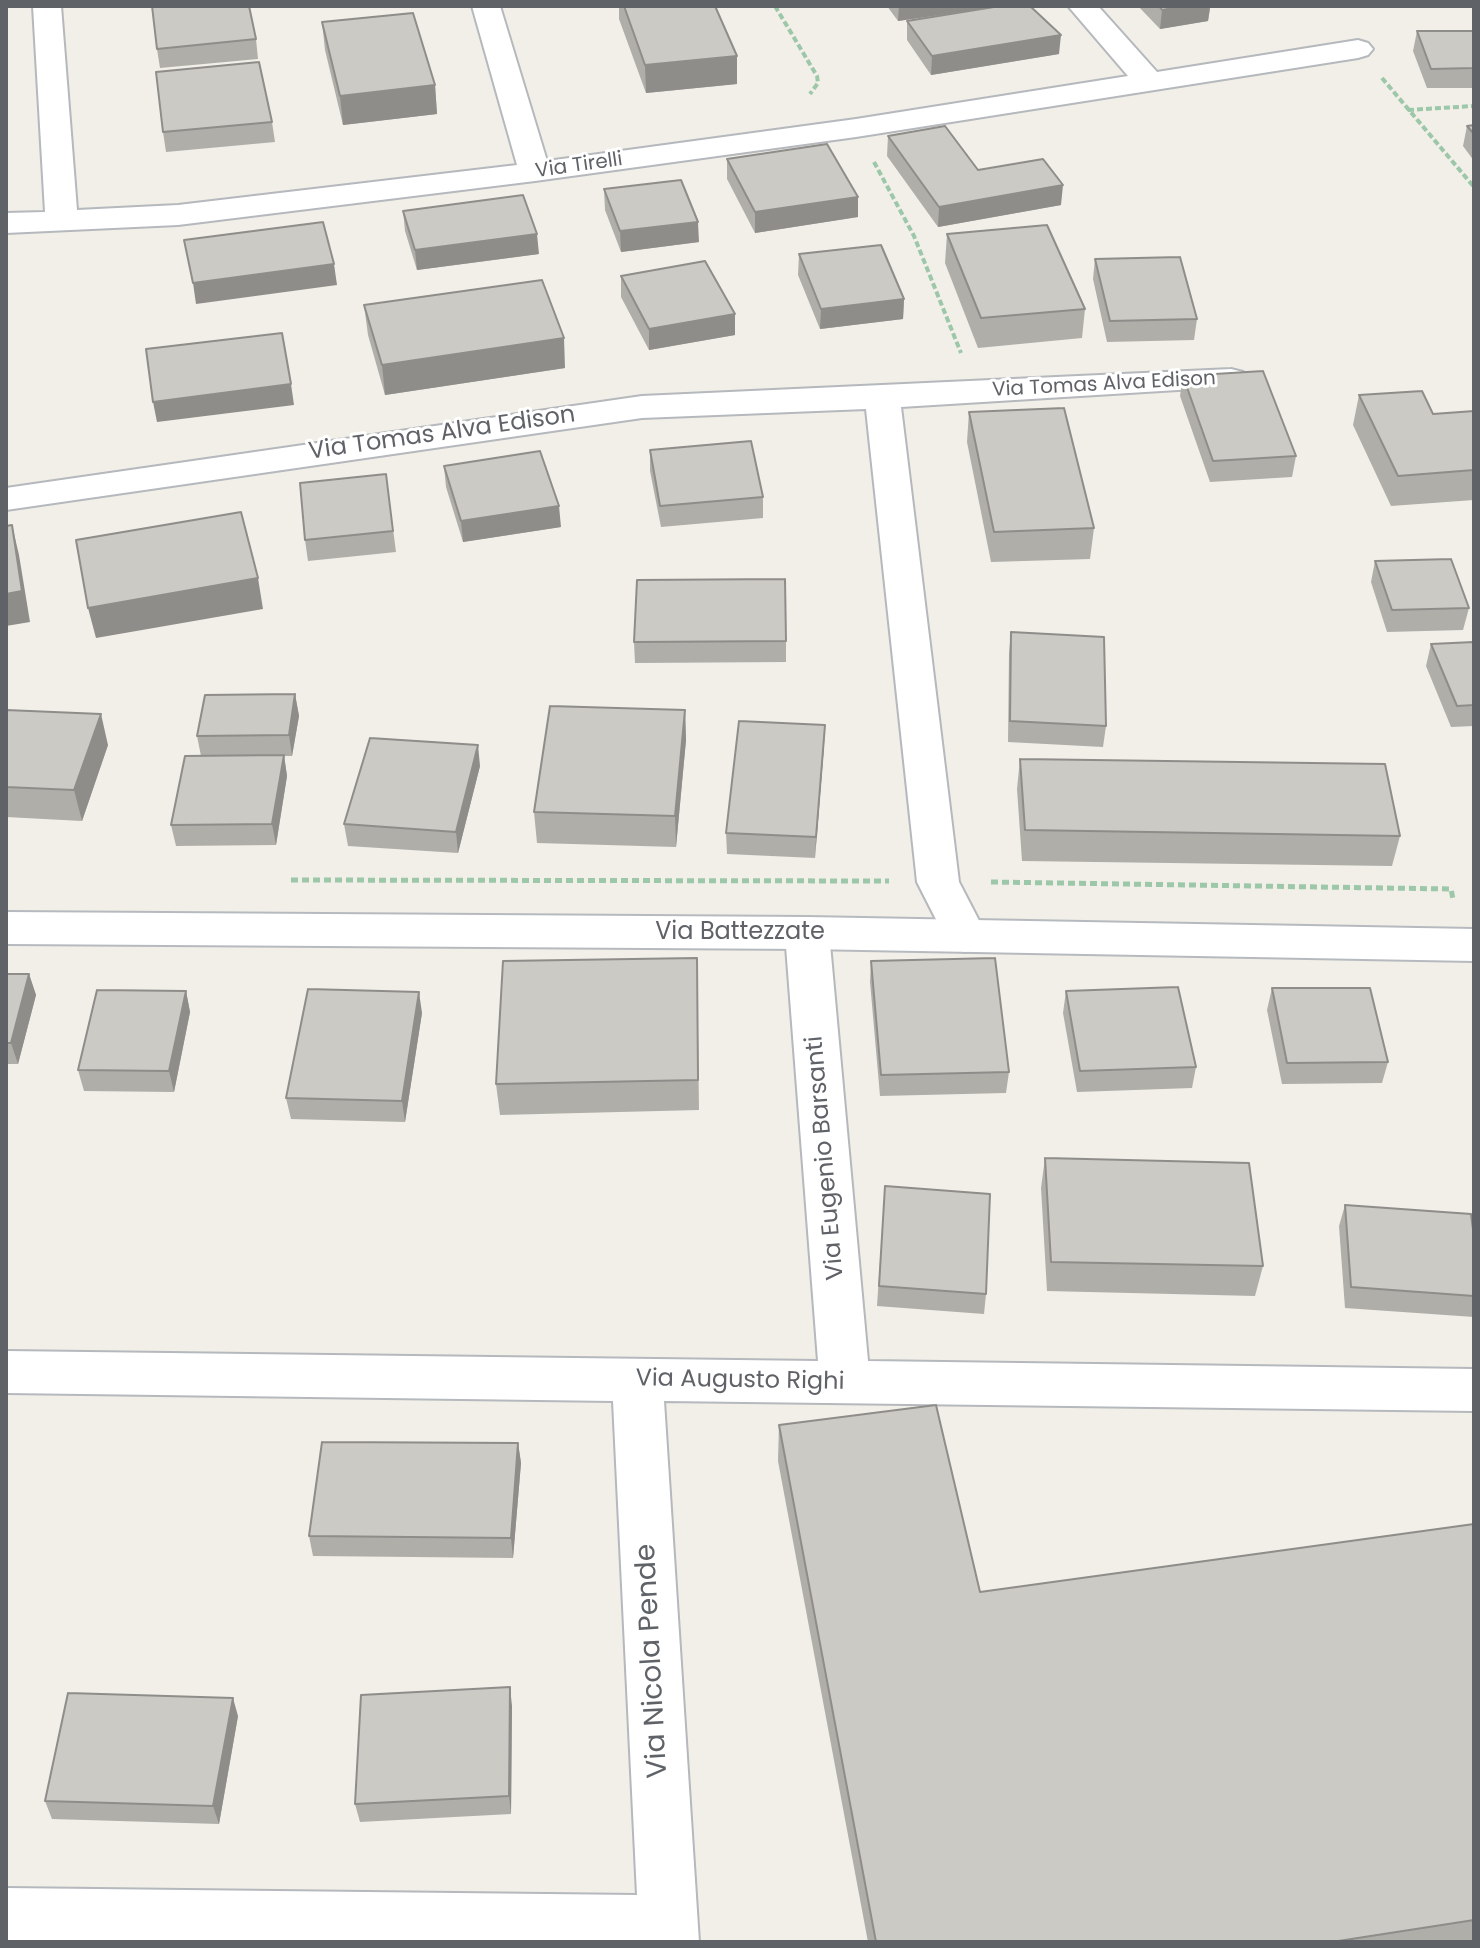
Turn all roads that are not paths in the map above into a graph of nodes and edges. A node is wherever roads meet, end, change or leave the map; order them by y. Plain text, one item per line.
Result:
1 (47, 6) edge
2 (486, 6) edge
3 (1082, 6) edge
4 (1358, 49) road end
5 (1149, 81) junction
6 (535, 172) junction
7 (62, 222) junction
8 (6, 223) edge
9 (1231, 379) edge
10 (882, 398) junction
11 (6, 499) edge
12 (6, 928) edge
13 (807, 933) junction
14 (965, 936) junction
15 (1474, 945) edge
16 (6, 1372) edge
17 (637, 1379) junction
18 (845, 1382) junction
19 (1474, 1390) edge
20 (6, 1917) edge
21 (669, 1933) edge

1 - 7 street
2 - 6 street
3 - 5 street
4 - 5 street, Via Tirelli
5 - 6 street, Via Tirelli
6 - 7 street, Via Tirelli
7 - 8 street, Via Tirelli
9 - 10 street, Via Tomas Alva Edison
10 - 11 street, Via Tomas Alva Edison
10 - 14 street
12 - 13 street, Via Battezzate
13 - 14 street, Via Battezzate
13 - 18 street, Via Eugenio Barsanti
14 - 15 street, Via Battezzate
16 - 17 street, Via Augusto Righi
17 - 18 street, Via Augusto Righi
17 - 21 street, Via Nicola Pende
18 - 19 street, Via Augusto Righi
20 - 21 street

